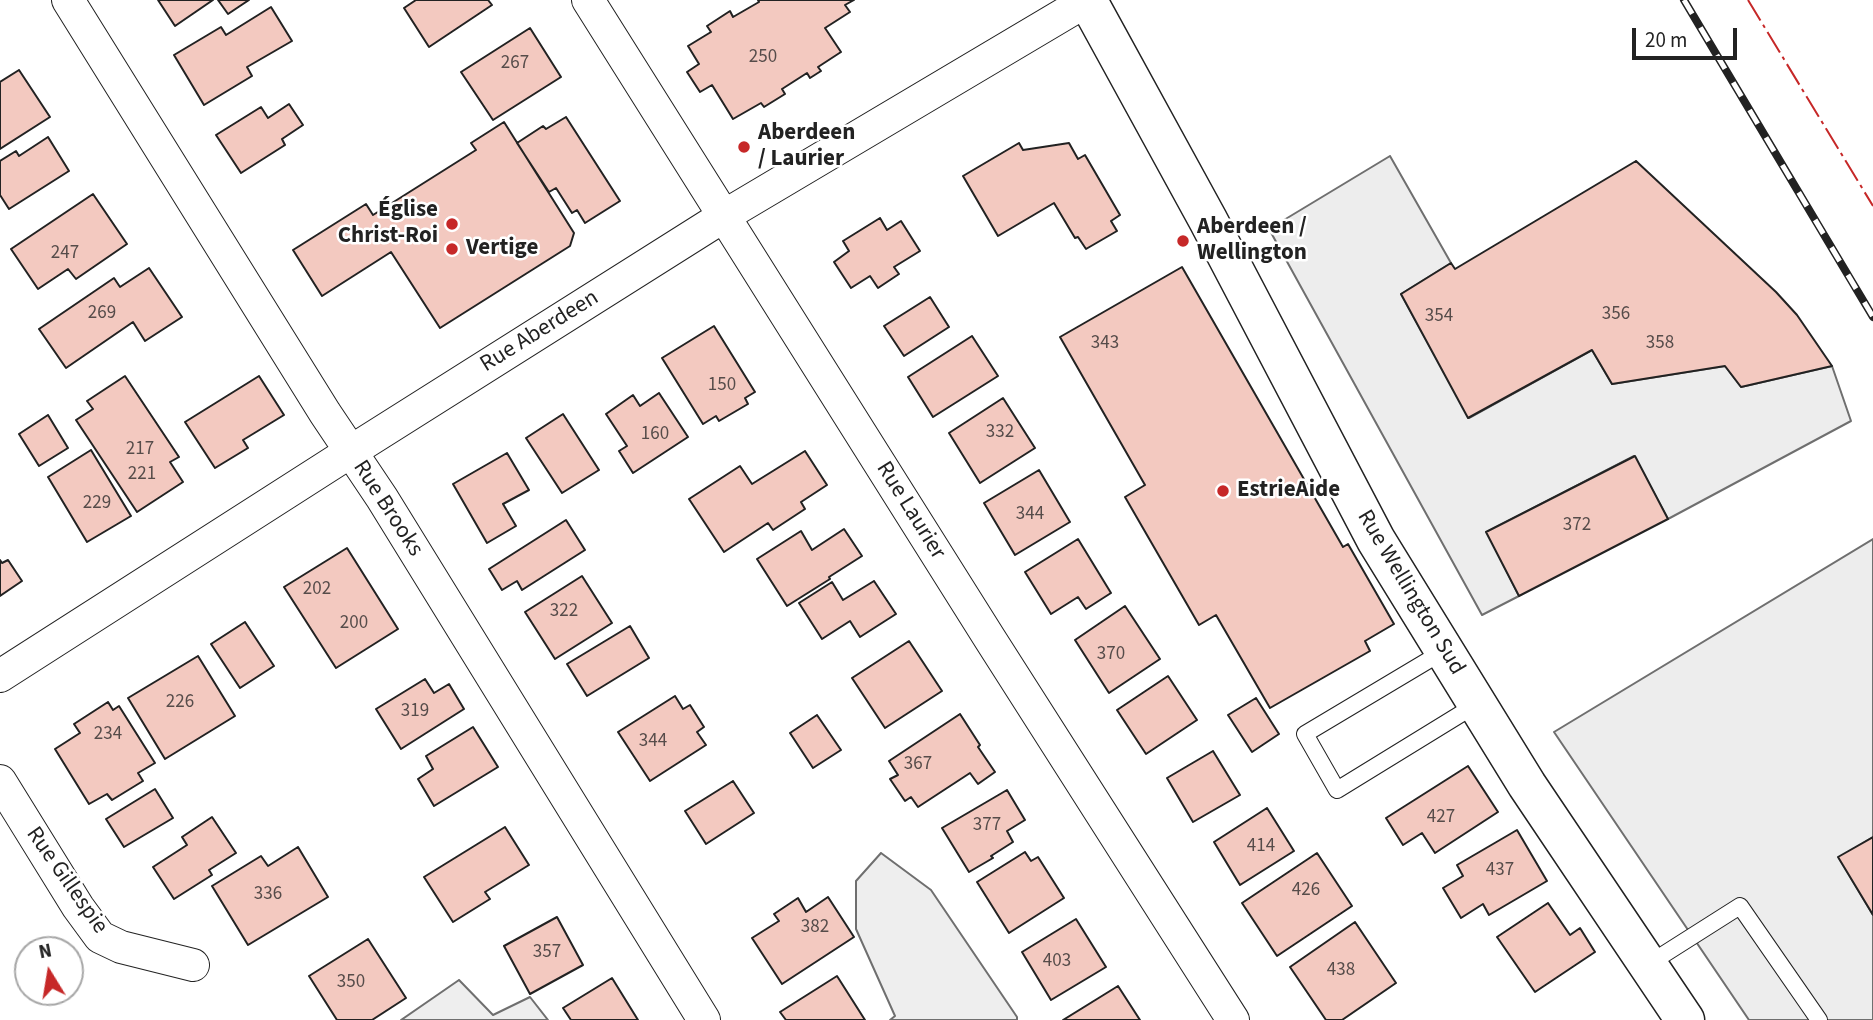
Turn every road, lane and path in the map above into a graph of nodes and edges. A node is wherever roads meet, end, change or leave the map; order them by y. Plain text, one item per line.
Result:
1 (68, 0) edge
2 (588, 0) edge
3 (1090, 0) edge
4 (724, 216) junction
5 (350, 452) junction
6 (1444, 651) junction
7 (0, 676) edge
8 (1477, 704) junction
9 (0, 781) edge
10 (193, 965) dead end
11 (1647, 965) junction
12 (704, 1020) edge
13 (1233, 1020) edge
14 (1685, 1020) edge
15 (1819, 1020) edge

1 - 5 street, Rue Brooks
2 - 4 street, Rue Laurier
3 - 4 street, Rue Aberdeen
3 - 6 main road, Rue Wellington Sud
4 - 5 street, Rue Aberdeen
4 - 13 street, Rue Laurier
5 - 7 street, Rue Aberdeen
5 - 12 street, Rue Brooks
6 - 8 main road, Rue Wellington Sud
6 - 8 lane
8 - 11 main road, Rue Wellington Sud
9 - 10 street, Rue Gillespie
11 - 14 main road, Rue Wellington Sud
11 - 15 lane

